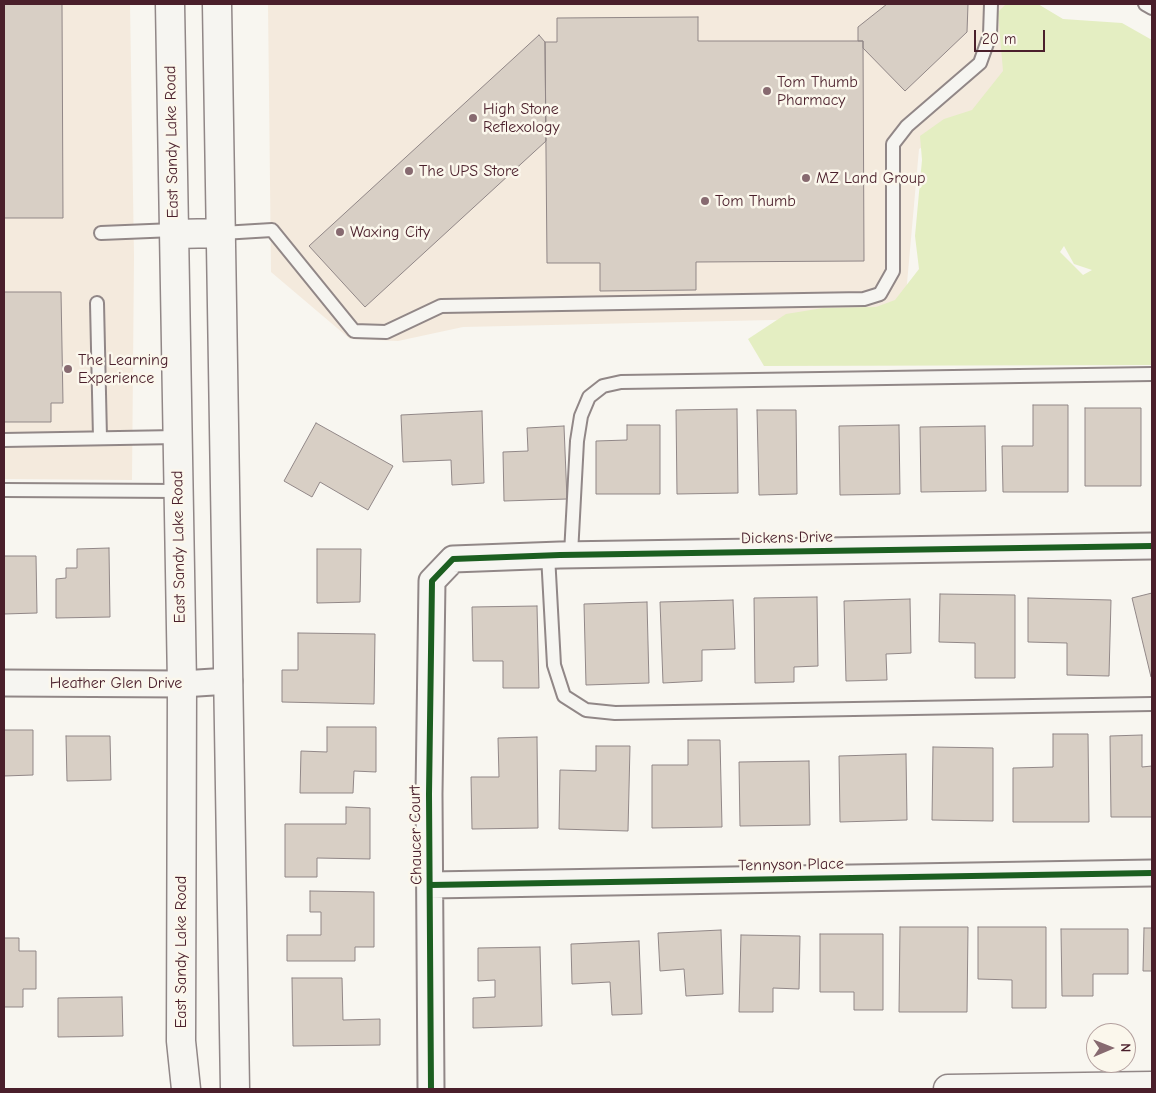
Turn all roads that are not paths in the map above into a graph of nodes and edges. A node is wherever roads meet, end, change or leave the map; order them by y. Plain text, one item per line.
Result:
1 (170, 4) edge
2 (199, 4) edge
3 (217, 4) edge
4 (991, 4) edge
5 (1145, 4) edge
6 (1152, 8) edge
7 (218, 68) junction
8 (174, 232) junction
9 (222, 232) junction
10 (101, 233) dead end
11 (98, 303) dead end
12 (1152, 374) edge
13 (177, 437) junction
14 (100, 438) junction
15 (4, 440) edge
16 (4, 490) edge
17 (178, 491) junction
18 (1152, 546) edge
19 (560, 555) junction
20 (432, 581) joint
21 (229, 681) junction
22 (4, 683) edge
23 (182, 684) junction
24 (1152, 704) edge
25 (1152, 873) edge
26 (430, 885) junction
27 (1152, 1086) edge
28 (1067, 1088) edge
29 (186, 1089) edge
30 (235, 1089) edge
31 (431, 1089) edge
32 (948, 1089) edge

1 - 8 main road, East Sandy Lake Road
2 - 7 main road
3 - 7 main road
4 - 9 lane
5 - 6 lane
7 - 9 main road
8 - 9 main road
8 - 10 lane
8 - 13 main road, East Sandy Lake Road
9 - 21 main road
11 - 14 lane
12 - 19 lane
13 - 14 lane
13 - 17 main road, East Sandy Lake Road
14 - 15 lane
16 - 17 lane
17 - 23 main road, East Sandy Lake Road
18 - 19 street, Dickens Drive
19 - 20 street, Dickens Drive
19 - 24 lane
20 - 26 street, Chaucer Court
21 - 23 street, Heather Glen Drive
21 - 30 main road
22 - 23 street, Heather Glen Drive
23 - 29 main road, East Sandy Lake Road
25 - 26 street, Tennyson Place
26 - 31 street, Chaucer Court
27 - 28 main road
28 - 32 main road

